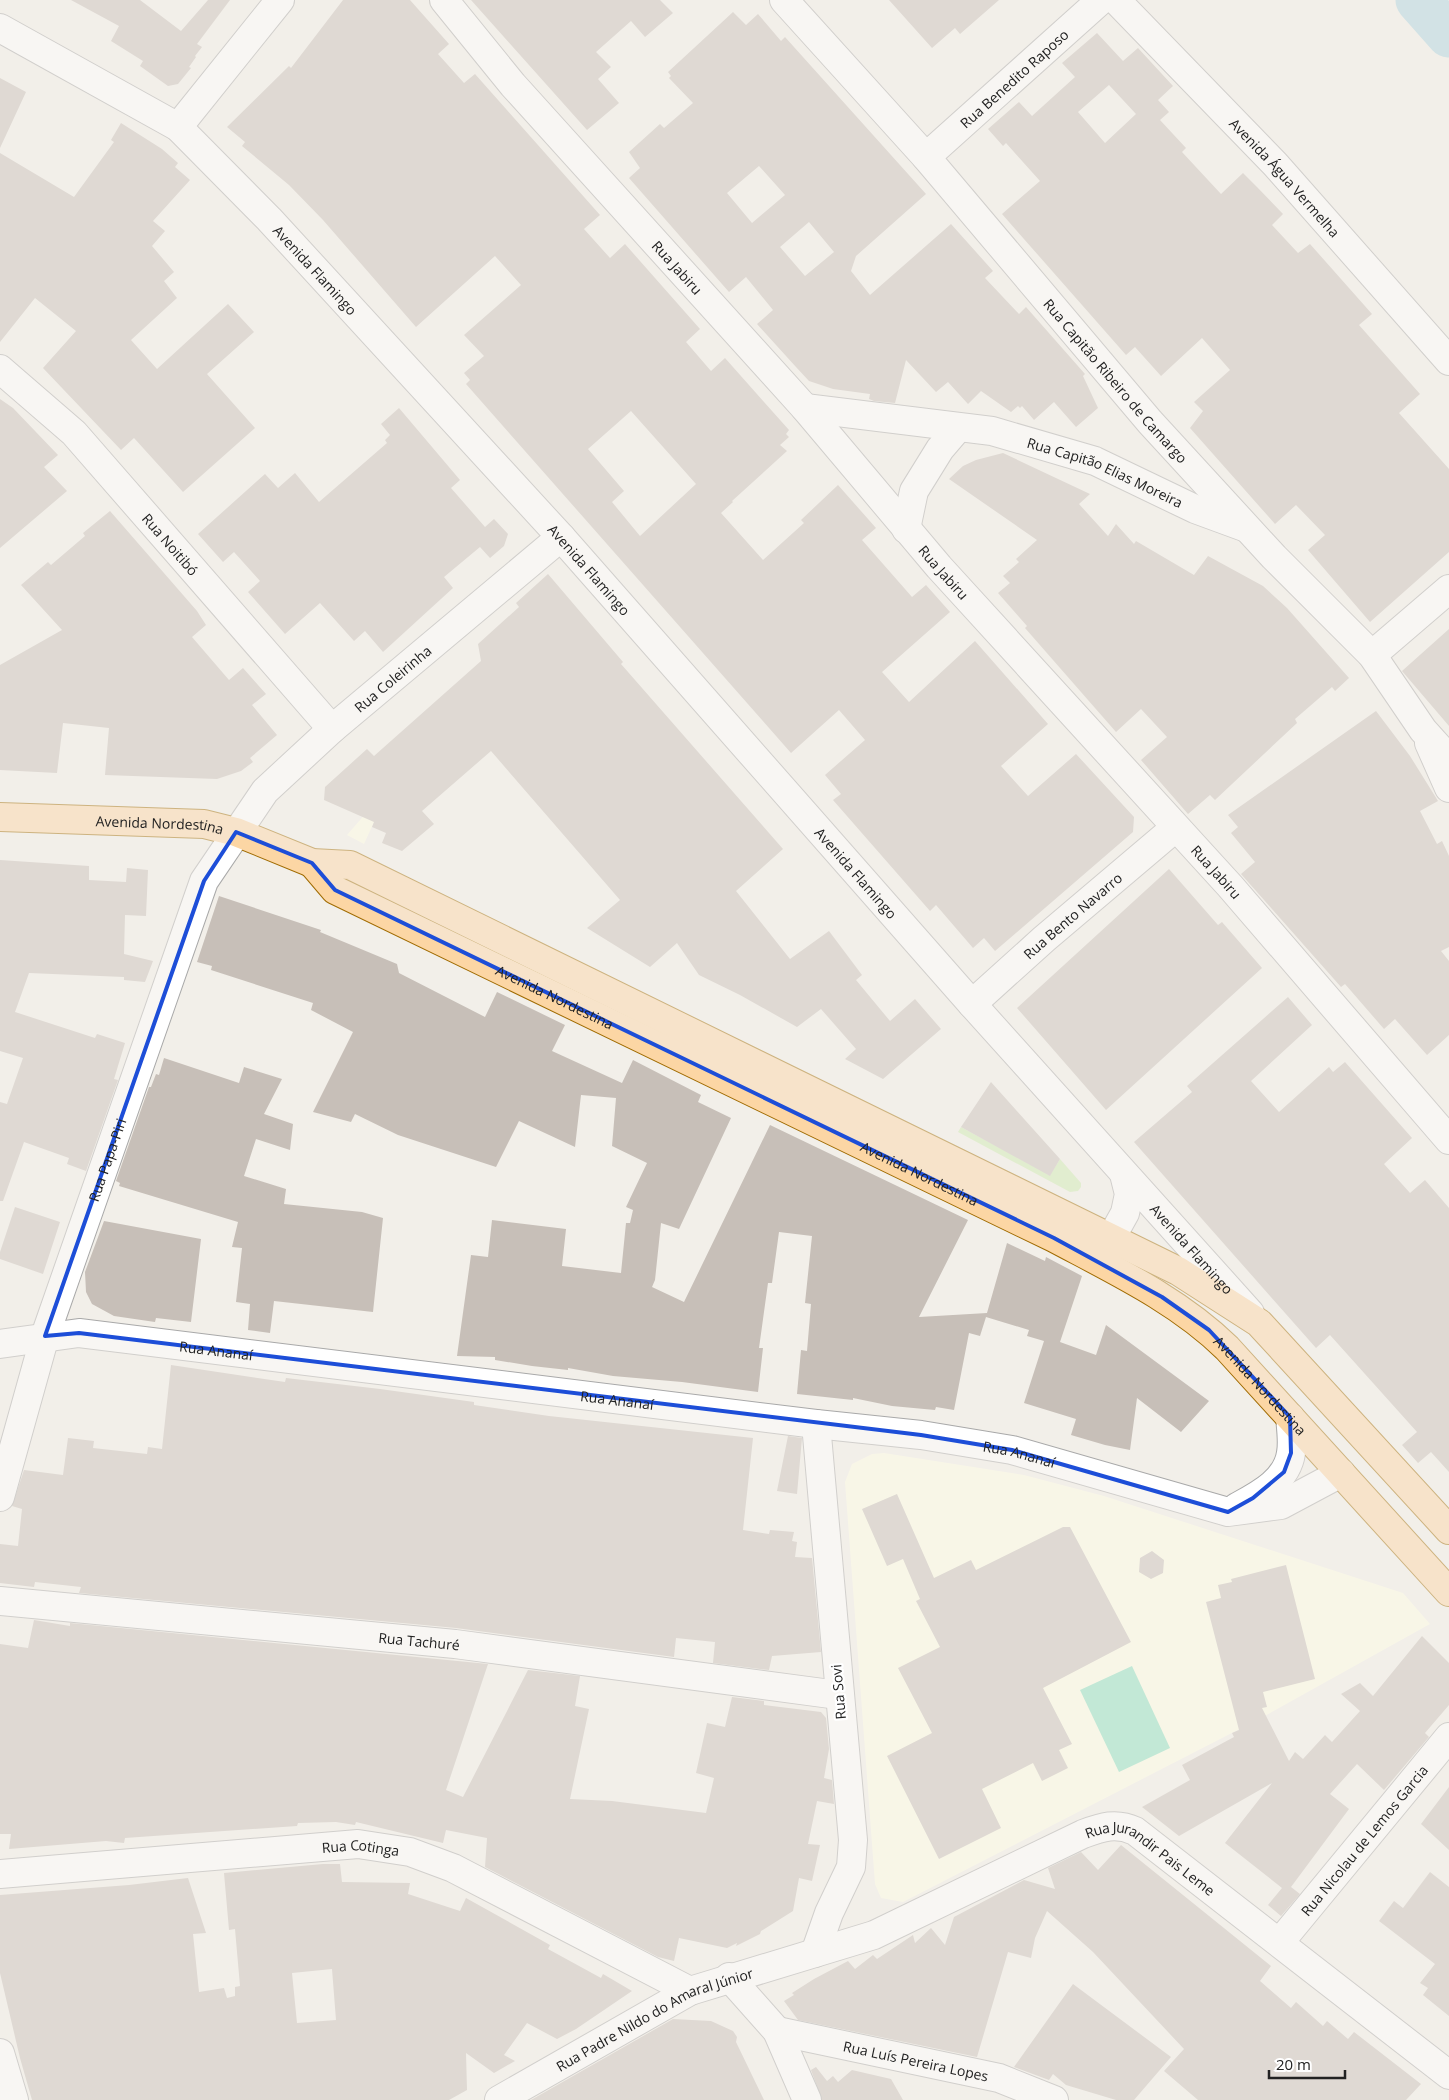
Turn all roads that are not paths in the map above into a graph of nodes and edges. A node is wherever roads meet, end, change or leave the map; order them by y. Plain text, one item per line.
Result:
1 (280, 0) edge
2 (444, 0) edge
3 (784, 0) edge
4 (1101, 0) edge
5 (1116, 0) edge
6 (0, 28) edge
7 (178, 127) junction
8 (926, 157) junction
9 (1449, 361) edge
10 (0, 368) edge
11 (805, 408) junction
12 (958, 428) junction
13 (906, 528) junction
14 (1248, 528) junction
15 (561, 537) junction
16 (1449, 589) edge
17 (1372, 655) junction
18 (332, 729) junction
19 (1423, 730) junction
20 (1449, 759) edge
21 (1449, 788) edge
22 (0, 817) edge
23 (1175, 828) junction
24 (236, 832) junction
25 (312, 863) junction
26 (972, 1004) junction
27 (1449, 1140) edge
28 (1124, 1174) junction
29 (1110, 1238) junction
30 (1098, 1262) junction
31 (1259, 1323) junction
32 (44, 1336) junction
33 (0, 1344) edge
34 (1290, 1417) junction
35 (816, 1424) junction
36 (1341, 1473) junction
37 (0, 1497) edge
38 (1228, 1512) junction
39 (1449, 1530) edge
40 (1449, 1592) edge
41 (0, 1601) edge
42 (838, 1695) junction
43 (1449, 1737) edge
44 (0, 1874) edge
45 (1280, 1942) junction
46 (815, 1953) junction
47 (729, 1977) junction
48 (690, 1991) junction
49 (777, 2030) junction
50 (0, 2053) edge
51 (1449, 2075) edge
52 (14, 2100) edge
53 (499, 2100) edge
54 (807, 2100) edge
55 (1054, 2100) edge

1 - 7 street
2 - 11 street, Rua Jabiru
3 - 8 street, Rua Capitão Ribeiro de Camargo
4 - 8 street, Rua Benedito Raposo
5 - 9 street, Avenida Água Vermelha
6 - 7 street, Avenida Flamingo
7 - 15 street, Avenida Flamingo
8 - 14 street, Rua Capitão Ribeiro de Camargo
10 - 18 street, Rua Noitibó
11 - 12 street, Rua Capitão Elias Moreira
11 - 13 street, Rua Jabiru
12 - 13 street
12 - 14 street, Rua Capitão Elias Moreira
13 - 23 street, Rua Jabiru
14 - 17 street, Rua Capitão Ribeiro de Camargo
15 - 18 street, Rua Coleirinha
15 - 26 street, Avenida Flamingo
16 - 17 street
17 - 19 street, Rua Capitão Ribeiro de Camargo
18 - 24 street, Rua Coleirinha
19 - 20 street, Rua Capitão Ribeiro de Camargo
19 - 21 street
22 - 24 main road, Avenida Nordestina
23 - 26 street, Rua Bento Navarro
23 - 27 street, Rua Jabiru
24 - 25 main road, Avenida Nordestina
24 - 32 street, Rua Papa-Piri
25 - 29 main road, Avenida Nordestina
25 - 30 main road, Avenida Nordestina
26 - 28 street, Avenida Flamingo
28 - 29 street
28 - 31 street, Avenida Flamingo
29 - 30 street
29 - 31 main road, Avenida Nordestina
30 - 34 main road, Avenida Nordestina
31 - 39 main road, Avenida Nordestina
32 - 33 street, Rua Ananaí
32 - 35 street, Rua Ananaí
32 - 37 street, Rua Papa-Piri
34 - 36 main road, Avenida Nordestina
34 - 38 street
35 - 38 street, Rua Ananaí
35 - 42 street, Rua Sovi
36 - 38 street, Rua Ananaí
36 - 40 main road, Avenida Nordestina
41 - 42 street, Rua Tachuré
42 - 46 street, Rua Sovi
43 - 45 street, Rua Nicolau de Lemos Garcia
44 - 48 street, Rua Cotinga
45 - 46 street, Rua Jurandir Pais Leme
45 - 51 street, Rua Jurandir Pais Leme
46 - 47 street, Rua Padre Nildo do Amaral Júnior
47 - 48 street, Rua Padre Nildo do Amaral Júnior
47 - 49 street
48 - 53 street, Rua Padre Nildo do Amaral Júnior
49 - 54 street
49 - 55 street, Rua Luís Pereira Lopes
50 - 52 street

